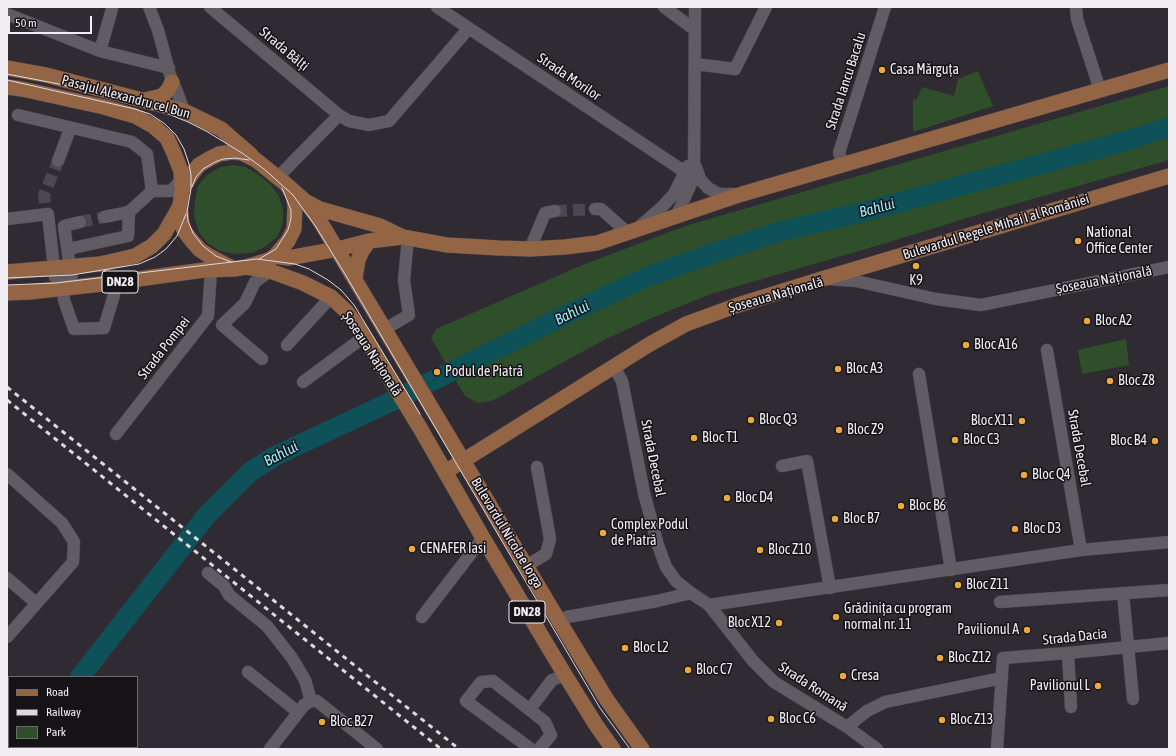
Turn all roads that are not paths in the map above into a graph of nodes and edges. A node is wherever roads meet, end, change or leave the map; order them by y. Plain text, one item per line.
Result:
1 (112, 7) edge
2 (149, 7) edge
3 (210, 7) edge
4 (437, 7) edge
5 (664, 7) edge
6 (695, 7) edge
7 (766, 7) edge
8 (885, 7) edge
9 (1076, 7) edge
10 (7, 14) edge
11 (469, 28) junction
12 (695, 30) junction
13 (100, 50) junction
14 (695, 64) junction
15 (7, 68) edge
16 (1169, 70) edge
17 (170, 75) junction
18 (7, 87) edge
19 (1100, 90) junction
20 (144, 100) junction
21 (184, 111) junction
22 (339, 115) junction
23 (18, 116) dead end
24 (70, 129) junction
25 (695, 150) junction
26 (256, 160) junction
27 (58, 161) tunnel mouth
28 (695, 164) junction
29 (842, 164) junction
30 (685, 172) junction
31 (1169, 176) edge
32 (283, 181) junction
33 (181, 185) junction
34 (152, 191) junction
35 (742, 194) junction
36 (305, 202) junction
37 (180, 206) junction
38 (595, 209) tunnel mouth
39 (555, 211) tunnel mouth
40 (128, 212) junction
41 (677, 215) junction
42 (104, 217) tunnel mouth
43 (7, 219) edge
44 (80, 222) tunnel mouth
45 (631, 232) junction
46 (406, 237) junction
47 (369, 241) junction
48 (68, 249) junction
49 (338, 249) junction
50 (530, 249) junction
51 (275, 256) junction
52 (62, 267) junction
53 (1169, 267) edge
54 (240, 268) junction
55 (211, 270) junction
56 (270, 271) junction
57 (7, 272) edge
58 (355, 278) junction
59 (822, 279) junction
60 (112, 283) junction
61 (64, 288) junction
62 (7, 293) edge
63 (331, 298) junction
64 (385, 329) junction
65 (365, 339) junction
66 (287, 345) dead end
67 (1047, 350) dead end
68 (262, 359) dead end
69 (614, 367) junction
70 (919, 374) dead end
71 (303, 382) dead end
72 (438, 418) joint
73 (420, 428) joint
74 (116, 434) dead end
75 (464, 460) junction
76 (782, 466) dead end
77 (537, 467) dead end
78 (445, 472) junction
79 (7, 474) edge
80 (483, 538) junction
81 (1169, 542) edge
82 (1081, 550) junction
83 (526, 566) junction
84 (950, 570) junction
85 (208, 573) dead end
86 (7, 578) edge
87 (830, 588) junction
88 (1169, 590) edge
89 (691, 593) junction
90 (1123, 593) junction
91 (1000, 602) dead end
92 (36, 603) junction
93 (709, 605) junction
94 (422, 617) dead end
95 (559, 622) junction
96 (7, 637) edge
97 (1169, 643) edge
98 (1128, 647) junction
99 (1068, 653) junction
100 (248, 672) dead end
101 (565, 675) junction
102 (1002, 678) junction
103 (1133, 699) dead end
104 (311, 701) junction
105 (1071, 707) dead end
106 (530, 709) junction
107 (298, 712) junction
108 (847, 727) junction
109 (270, 749) edge
110 (377, 749) edge
111 (530, 749) edge
112 (539, 749) edge
113 (613, 749) edge
114 (642, 749) edge
115 (877, 749) edge
116 (997, 749) edge

1 - 13 street
2 - 17 street
3 - 22 street, Strada Bălți
4 - 11 street, Strada Morilor
5 - 12 street
6 - 12 street
7 - 14 street
8 - 29 street, Strada Iancu Bacalu
9 - 19 street
10 - 13 street
11 - 22 street, Strada Bălți
11 - 30 street, Strada Morilor
12 - 14 street
13 - 17 street
14 - 25 street
15 - 20 main road, Pasajul Alexandru cel Bun
16 - 19 main road
17 - 20 main road
17 - 21 street
18 - 33 main road, Pasajul Alexandru cel Bun
19 - 29 main road
20 - 21 main road, Pasajul Alexandru cel Bun
21 - 26 main road, Pasajul Alexandru cel Bun
22 - 32 street
23 - 24 street
24 - 27 street
24 - 34 street
25 - 28 street
25 - 30 street
26 - 32 main road, DN28
26 - 33 main road, DN28
28 - 35 street
28 - 41 street
29 - 35 main road
30 - 45 street
31 - 59 main road, Bulevardul Regele Mihai I al României
32 - 36 main road, DN28
32 - 51 main road, DN28
33 - 34 street
33 - 37 main road, DN28
34 - 40 street
35 - 41 main road
36 - 46 main road
36 - 49 main road, DN28
37 - 52 main road, DN28
37 - 54 main road, DN28
38 - 45 street
39 - 50 street
40 - 42 street
40 - 48 street
41 - 45 main road
43 - 52 street
44 - 48 street
45 - 50 main road
46 - 47 main road
46 - 50 main road
46 - 64 street
47 - 49 main road
47 - 58 main road
48 - 52 street
49 - 51 main road
49 - 58 main road, DN28
51 - 54 main road, DN28
52 - 57 main road, DN28
52 - 61 street
52 - 61 street
53 - 59 street, Șoseaua Națională
54 - 55 main road, DN28
54 - 56 main road, Șoseaua Națională / DN28
55 - 60 main road, DN28
55 - 74 street, Strada Pompei
56 - 63 main road, Șoseaua Națională / DN28
56 - 68 street
58 - 64 main road, DN28
59 - 69 main road, Șoseaua Națională
60 - 61 main road, DN28
60 - 61 street
61 - 62 main road, DN28
63 - 65 main road, Șoseaua Națională / DN28
63 - 66 street
64 - 72 main road, Șoseaua Națională / DN28
65 - 71 street
65 - 73 main road, Șoseaua Națională / DN28
67 - 82 street, Strada Decebal
69 - 75 main road, Șoseaua Națională
69 - 89 street, Strada Decebal
70 - 84 street
72 - 75 main road, Bulevardul Nicolae Iorga / DN28
73 - 78 main road, Bulevardul Nicolae Iorga / DN28
75 - 78 main road, Șoseaua Națională
75 - 83 main road, Bulevardul Nicolae Iorga / DN28
76 - 87 street
77 - 83 street
78 - 80 main road, Bulevardul Nicolae Iorga / DN28
79 - 92 street
80 - 94 street
80 - 101 main road, Bulevardul Nicolae Iorga / DN28
81 - 82 street
82 - 84 street
83 - 95 main road, Bulevardul Nicolae Iorga / DN28
84 - 87 street
85 - 104 street
86 - 92 street
87 - 93 street
88 - 90 street
89 - 93 street, Strada Decebal
89 - 95 street
90 - 91 street
90 - 98 street
92 - 96 street
93 - 108 street, Strada Romană
95 - 114 main road, Bulevardul Nicolae Iorga / DN28
97 - 98 street, Strada Dacia
98 - 99 street, Strada Dacia
98 - 103 street
99 - 102 street, Strada Dacia
99 - 105 street
100 - 107 street
101 - 106 street
101 - 113 main road, Bulevardul Nicolae Iorga / DN28
102 - 108 street
102 - 116 street, Strada Dacia
104 - 107 street
104 - 110 street
106 - 111 street
106 - 112 street
107 - 109 street
108 - 115 street, Strada Romană

